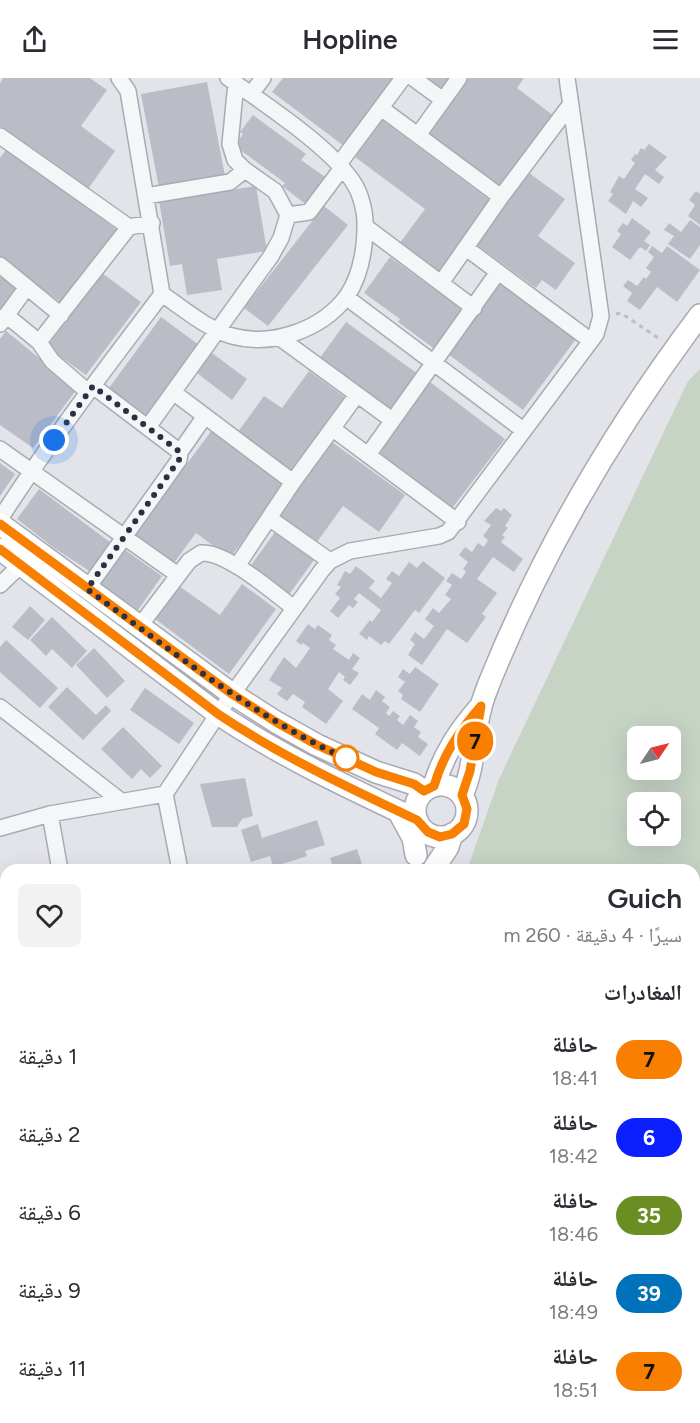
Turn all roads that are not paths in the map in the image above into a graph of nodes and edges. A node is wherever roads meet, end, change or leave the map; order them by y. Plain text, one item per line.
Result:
1 (119, 78) edge
2 (263, 78) edge
3 (403, 78) edge
4 (413, 78) edge
5 (459, 78) edge
6 (567, 78) edge
7 (232, 81) edge
8 (251, 94) junction
9 (443, 100) junction
10 (570, 105) junction
11 (381, 108) junction
12 (418, 135) junction
13 (2, 140) edge
14 (340, 166) junction
15 (244, 170) junction
16 (146, 196) junction
17 (501, 197) junction
18 (288, 215) junction
19 (152, 223) junction
20 (129, 227) junction
21 (366, 227) junction
22 (466, 248) junction
23 (0, 265) edge
24 (498, 272) junction
25 (441, 283) junction
26 (27, 287) junction
27 (162, 294) junction
28 (346, 297) junction
29 (474, 308) junction
30 (61, 315) junction
31 (700, 315) edge
32 (3, 319) edge
33 (216, 330) junction
34 (280, 338) junction
35 (591, 341) junction
36 (39, 342) junction
37 (433, 363) junction
38 (90, 389) junction
39 (173, 392) junction
40 (357, 396) junction
41 (205, 416) junction
42 (392, 420) junction
43 (148, 427) junction
44 (333, 429) junction
45 (523, 429) junction
46 (0, 449) edge
47 (180, 452) junction
48 (368, 455) junction
49 (31, 472) junction
50 (293, 482) junction
51 (269, 518) junction
52 (0, 519) edge
53 (458, 522) junction
54 (0, 524) edge
55 (123, 535) junction
56 (0, 549) edge
57 (28, 557) junction
58 (330, 561) junction
59 (237, 566) junction
60 (177, 575) junction
61 (0, 585) edge
62 (87, 589) junction
63 (294, 608) junction
64 (139, 627) junction
65 (232, 694) junction
66 (481, 706) junction
67 (0, 707) edge
68 (218, 714) junction
69 (429, 789) junction
70 (165, 794) junction
71 (462, 795) junction
72 (121, 801) junction
73 (392, 808) junction
74 (50, 814) junction
75 (420, 824) junction
76 (0, 828) edge
77 (452, 834) junction
78 (416, 863) edge
79 (59, 864) edge
80 (179, 864) edge
81 (438, 864) edge

1 - 16 street
2 - 8 street
3 - 11 street
4 - 9 street
5 - 9 street
6 - 10 street
7 - 8 street
7 - 15 street
8 - 14 street
9 - 12 street
10 - 17 street
10 - 35 street
11 - 12 street
11 - 14 street
12 - 17 street
13 - 20 street
14 - 18 street
14 - 21 street
15 - 16 street
15 - 18 street
16 - 19 street
17 - 22 street
18 - 33 street
19 - 20 street
19 - 27 street
20 - 30 street
21 - 25 street
21 - 28 street
22 - 24 street
22 - 25 street
23 - 26 street
24 - 29 street
24 - 35 street
25 - 29 street
26 - 30 street
26 - 32 street
27 - 33 street
27 - 38 street
28 - 34 street
28 - 37 street
29 - 37 street
30 - 36 street
31 - 66 street
32 - 36 street
33 - 34 street
33 - 39 street
34 - 40 street
35 - 45 street
36 - 38 street
37 - 42 street
37 - 45 street
38 - 43 street
38 - 49 street
39 - 41 street
39 - 43 street
40 - 42 street
40 - 44 street
41 - 47 street
41 - 50 street
42 - 48 street
43 - 47 street
44 - 48 street
44 - 50 street
45 - 53 street
46 - 49 street
47 - 55 street
48 - 53 street
49 - 52 street
49 - 55 street
50 - 51 street
51 - 58 street
51 - 59 street
53 - 58 street
54 - 57 street
55 - 60 street
55 - 62 street
56 - 57 street
57 - 61 street
57 - 62 street
57 - 68 street
58 - 63 street
59 - 60 street
59 - 63 street
60 - 64 street
62 - 64 street
63 - 65 street
64 - 65 street
65 - 68 street
65 - 69 street
66 - 69 street
66 - 71 street
67 - 72 street
68 - 70 street
68 - 73 street
69 - 71 street
69 - 75 street
70 - 72 street
70 - 80 street
71 - 77 street
72 - 74 street
73 - 75 street
73 - 78 street
74 - 76 street
74 - 79 street
75 - 77 street
75 - 78 street
77 - 81 street

